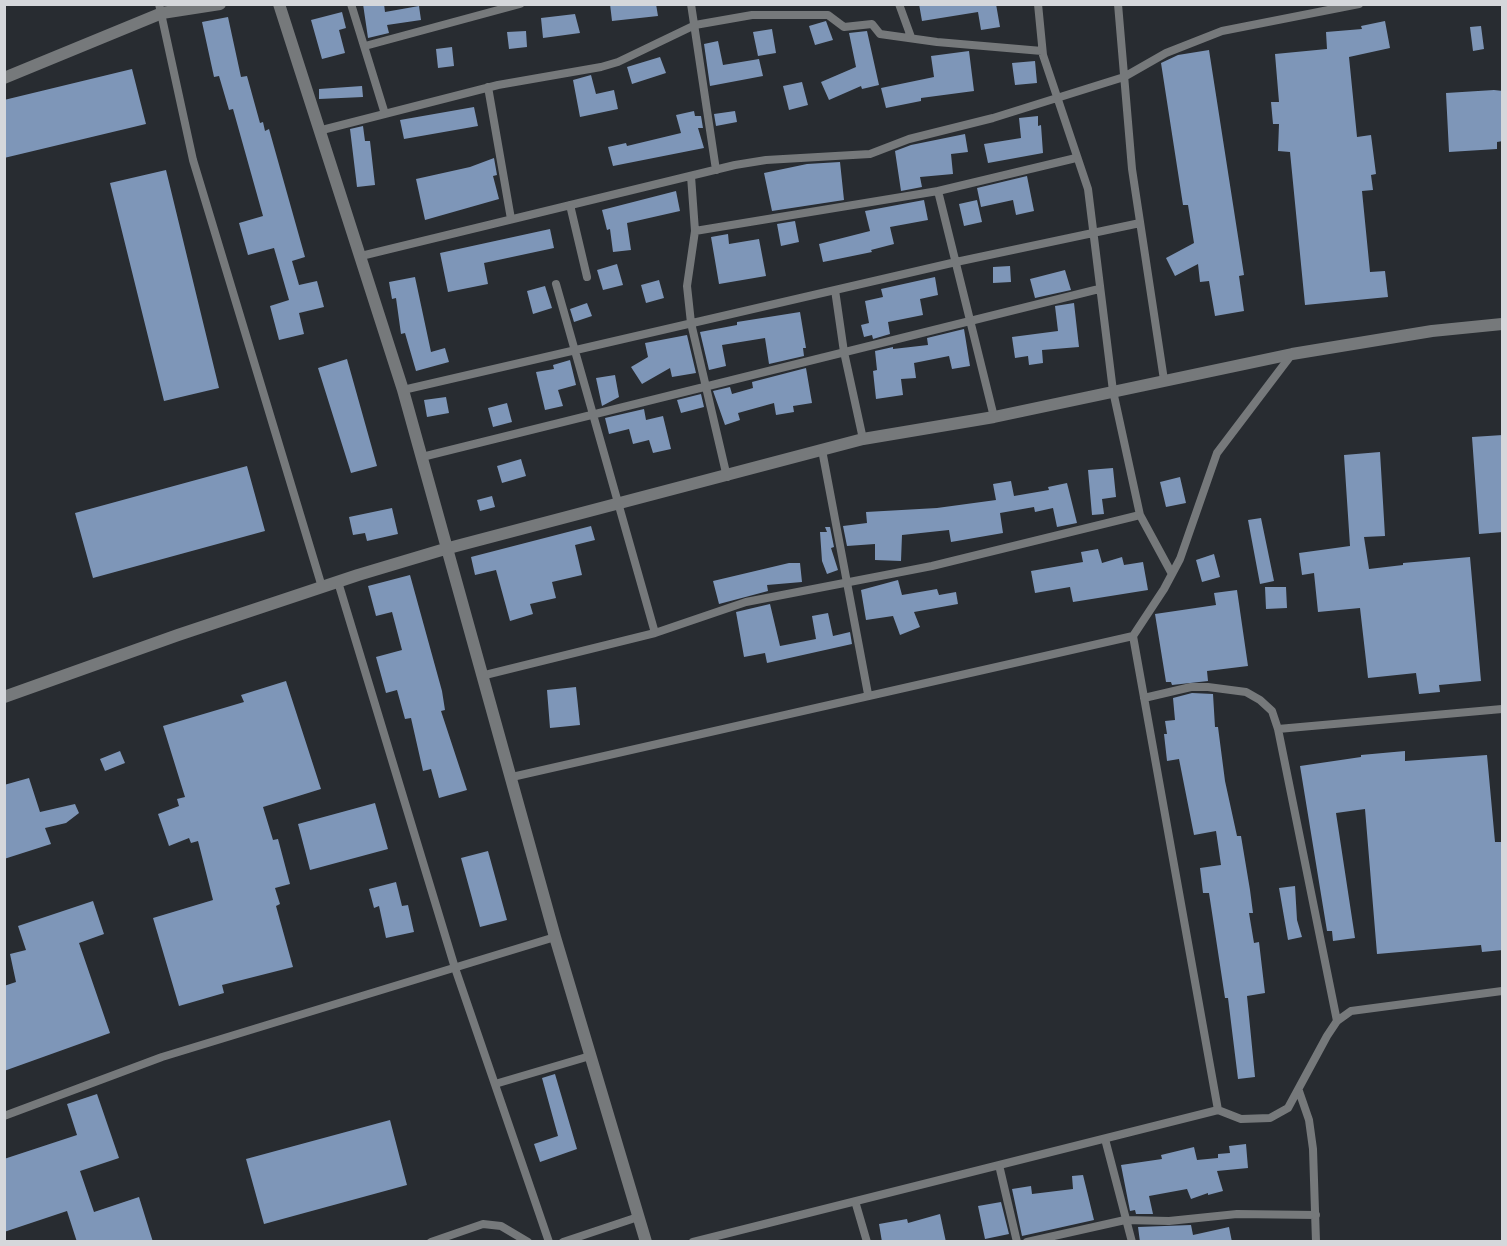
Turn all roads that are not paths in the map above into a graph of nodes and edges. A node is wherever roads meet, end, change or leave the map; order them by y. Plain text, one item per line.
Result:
1 (220, 4) edge
2 (279, 4) edge
3 (351, 4) edge
4 (520, 4) edge
5 (691, 4) edge
6 (899, 4) edge
7 (1038, 4) edge
8 (1118, 4) edge
9 (1359, 4) edge
10 (488, 8) edge
11 (160, 9) edge
12 (695, 25) junction
13 (911, 37) junction
14 (365, 46) junction
15 (1042, 51) junction
16 (1124, 77) junction
17 (4, 78) edge
18 (488, 87) junction
19 (1056, 99) junction
20 (385, 114) junction
21 (322, 130) junction
22 (1076, 158) junction
23 (716, 170) junction
24 (691, 176) junction
25 (938, 191) junction
26 (570, 205) junction
27 (511, 219) junction
28 (1140, 223) junction
29 (695, 231) junction
30 (1095, 234) junction
31 (361, 256) junction
32 (956, 262) junction
33 (587, 277) dead end
34 (555, 284) dead end
35 (1100, 289) junction
36 (835, 290) junction
37 (971, 321) junction
38 (691, 323) junction
39 (1503, 324) edge
40 (575, 350) junction
41 (844, 352) junction
42 (1292, 354) junction
43 (1164, 380) junction
44 (706, 386) junction
45 (403, 390) junction
46 (1113, 391) junction
47 (593, 415) junction
48 (994, 417) junction
49 (863, 439) junction
50 (822, 450) junction
51 (422, 457) junction
52 (727, 477) junction
53 (618, 503) junction
54 (1140, 514) junction
55 (445, 549) junction
56 (1172, 574) junction
57 (847, 581) junction
58 (338, 582) junction
59 (322, 587) junction
60 (655, 633) junction
61 (1133, 636) junction
62 (481, 676) junction
63 (868, 694) junction
64 (4, 697) edge
65 (1144, 698) junction
66 (1503, 710) edge
67 (1278, 729) junction
68 (512, 777) junction
69 (555, 938) junction
70 (455, 968) junction
71 (1503, 991) edge
72 (1337, 1021) junction
73 (590, 1056) junction
74 (495, 1084) junction
75 (1299, 1091) junction
76 (1218, 1110) junction
77 (4, 1116) edge
78 (1105, 1139) junction
79 (999, 1165) junction
80 (855, 1201) junction
81 (1316, 1215) junction
82 (639, 1216) junction
83 (1125, 1220) junction
84 (431, 1242) edge
85 (528, 1242) edge
86 (549, 1242) edge
87 (563, 1242) edge
88 (646, 1242) edge
89 (693, 1242) edge
90 (867, 1242) edge
91 (1017, 1242) edge
92 (1027, 1242) edge
93 (1132, 1242) edge
94 (1316, 1242) edge

1 - 11 street
2 - 21 street
3 - 14 lane
4 - 10 lane
5 - 12 lane
6 - 13 lane
7 - 15 lane
8 - 16 lane
9 - 16 lane
10 - 14 lane
11 - 17 street
11 - 59 lane
12 - 13 lane
12 - 18 lane
12 - 23 lane
13 - 15 lane
14 - 20 lane
15 - 19 lane
16 - 19 lane
16 - 28 lane
18 - 20 lane
18 - 27 lane
19 - 22 lane
19 - 23 lane
20 - 21 lane
21 - 31 street
22 - 25 lane
22 - 30 lane
23 - 24 lane
24 - 26 lane
24 - 29 lane
25 - 29 lane
25 - 32 lane
26 - 27 lane
26 - 33 lane
27 - 31 lane
28 - 30 lane
28 - 43 lane
29 - 38 lane
30 - 32 lane
30 - 35 lane
31 - 45 street
32 - 36 lane
32 - 37 lane
34 - 40 lane
35 - 37 lane
35 - 46 lane
36 - 38 lane
36 - 41 lane
37 - 41 lane
37 - 48 lane
38 - 40 lane
38 - 44 lane
39 - 42 street
40 - 45 lane
40 - 47 lane
41 - 44 lane
41 - 49 lane
42 - 43 street
42 - 56 lane
43 - 46 street
44 - 47 lane
44 - 52 lane
45 - 51 street
46 - 48 street
46 - 54 lane
47 - 51 lane
47 - 53 lane
48 - 49 street
49 - 50 street
50 - 52 street
50 - 57 lane
51 - 55 street
52 - 53 street
53 - 55 street
53 - 60 lane
54 - 56 lane
54 - 57 lane
55 - 58 street
55 - 62 street
56 - 61 lane
57 - 60 lane
57 - 63 lane
58 - 59 street
58 - 70 lane
59 - 64 street
60 - 62 lane
61 - 63 lane
61 - 65 lane
62 - 68 street
63 - 68 lane
65 - 67 lane
65 - 76 lane
66 - 67 lane
67 - 72 lane
68 - 69 street
69 - 70 lane
69 - 73 street
70 - 74 lane
70 - 77 lane
71 - 72 lane
72 - 75 lane
73 - 74 lane
73 - 82 street
74 - 86 lane
75 - 76 lane
75 - 81 lane
76 - 78 lane
78 - 79 lane
78 - 83 lane
79 - 80 lane
79 - 91 lane
80 - 89 lane
80 - 90 lane
81 - 83 lane
81 - 94 lane
82 - 87 lane
82 - 88 street
83 - 92 lane
83 - 93 lane
84 - 85 lane

